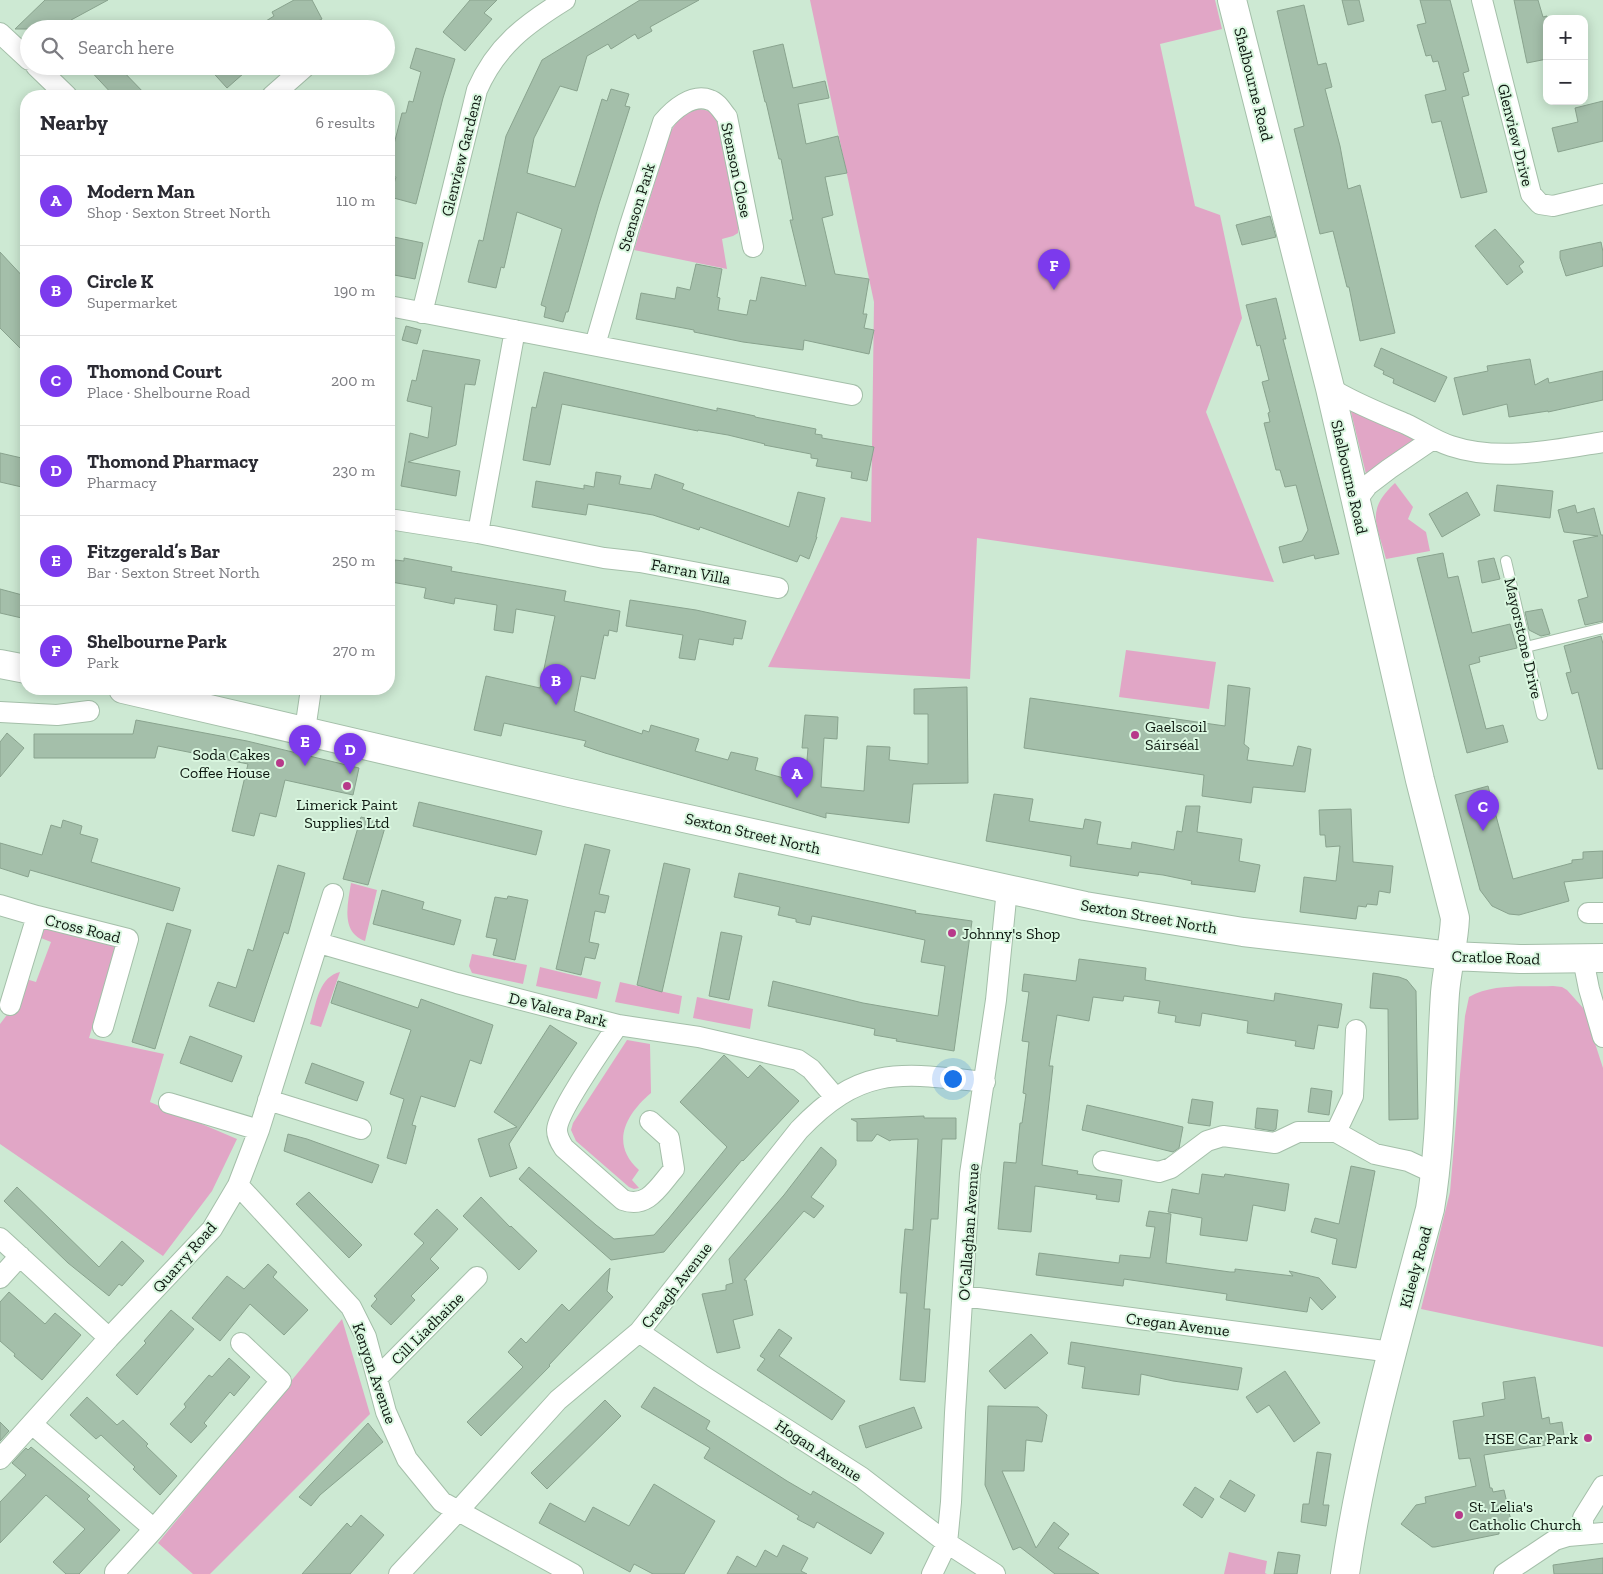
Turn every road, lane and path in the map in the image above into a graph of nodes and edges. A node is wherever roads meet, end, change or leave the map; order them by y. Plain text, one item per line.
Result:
1 (565, 0) edge
2 (1232, 0) edge
3 (1482, 0) edge
4 (0, 32) edge
5 (20, 51) edge
6 (45, 75) edge
7 (296, 75) edge
8 (61, 90) edge
9 (279, 90) edge
10 (710, 100) joint
11 (1603, 194) edge
12 (753, 247) dead end
13 (395, 307) edge
14 (422, 313) junction
15 (515, 330) junction
16 (595, 345) junction
17 (1330, 388) junction
18 (852, 395) dead end
19 (1433, 439) junction
20 (1603, 442) edge
21 (1356, 501) junction
22 (395, 520) edge
23 (478, 533) junction
24 (1506, 561) dead end
25 (778, 588) dead end
26 (1603, 628) edge
27 (1526, 647) junction
28 (150, 695) edge
29 (310, 695) edge
30 (89, 711) dead end
31 (0, 712) edge
32 (1542, 715) dead end
33 (305, 730) junction
34 (1007, 889) junction
35 (333, 894) dead end
36 (0, 905) edge
37 (37, 916) junction
38 (319, 943) junction
39 (1388, 948) joint
40 (1451, 956) junction
41 (1593, 958) edge
42 (10, 1005) dead end
43 (618, 1025) junction
44 (103, 1027) dead end
45 (1356, 1030) dead end
46 (1603, 1036) edge
47 (985, 1082) junction
48 (835, 1098) junction
49 (268, 1100) junction
50 (169, 1103) dead end
51 (650, 1121) dead end
52 (361, 1129) dead end
53 (259, 1130) junction
54 (1336, 1132) junction
55 (1103, 1162) dead end
56 (1436, 1174) junction
57 (238, 1185) junction
58 (0, 1238) edge
59 (20, 1256) junction
60 (0, 1278) edge
61 (477, 1278) dead end
62 (963, 1296) junction
63 (639, 1332) junction
64 (109, 1338) junction
65 (241, 1342) dead end
66 (1392, 1352) junction
67 (377, 1378) junction
68 (32, 1424) junction
69 (0, 1459) edge
70 (1603, 1486) edge
71 (458, 1512) junction
72 (154, 1529) junction
73 (1593, 1533) edge
74 (947, 1543) junction
75 (115, 1572) dead end
76 (399, 1574) edge
77 (573, 1574) edge
78 (932, 1574) edge
79 (995, 1574) edge
80 (1345, 1574) edge
81 (1504, 1574) edge

1 - 14 street, Glenview Gardens
2 - 17 main road, Shelbourne Road
3 - 11 street, Glenview Drive
4 - 5 street
6 - 8 street
7 - 9 street
10 - 12 street, Stenson Close
10 - 16 street, Stenson Park
13 - 14 street
14 - 15 street
15 - 16 street
15 - 23 street
16 - 18 street
17 - 19 street
17 - 21 main road, Shelbourne Road
19 - 20 street
19 - 21 street
21 - 40 main road, Shelbourne Road
22 - 23 street
23 - 25 street, Farran Villa
24 - 27 lane, Mayorstone Drive
26 - 27 lane
27 - 32 lane, Mayorstone Drive
28 - 33 main road, Sexton Street North
29 - 33 street
30 - 31 street
33 - 34 main road, Sexton Street North
34 - 39 main road, Sexton Street North
34 - 47 street, O'Callaghan Avenue
35 - 38 street
36 - 37 street, Cross Road
37 - 42 street, Cross Road
37 - 44 street, Cross Road
38 - 43 street, De Valera Park
38 - 49 street, Quarry Road
39 - 40 main road, Cratloe Road
40 - 41 main road, Cratloe Road
40 - 56 main road, Kileely Road
41 - 46 street
43 - 48 street, De Valera Park
43 - 51 street
45 - 54 street
47 - 48 street, Creagh Avenue
47 - 62 street, O'Callaghan Avenue
48 - 63 street, Creagh Avenue
49 - 52 street
49 - 53 street, Quarry Road
50 - 53 street
53 - 57 street, Quarry Road
54 - 55 street
54 - 56 street
56 - 66 main road, Kileely Road
57 - 64 street, Quarry Road
57 - 67 street, Kenyon Avenue
58 - 59 street
59 - 60 street
59 - 64 street
61 - 67 street, Cill Liadhaine
62 - 66 street, Cregan Avenue
62 - 74 street, O'Callaghan Avenue
63 - 71 street, Creagh Avenue
63 - 74 street, Hogan Avenue
64 - 68 street, Quarry Road
65 - 72 street
66 - 80 main road, Kileely Road
67 - 71 street, Kenyon Avenue
68 - 69 street, Quarry Road
68 - 72 street
70 - 73 street
71 - 76 street, Creagh Avenue
71 - 77 street, Kenyon Avenue
72 - 75 street
73 - 81 street
74 - 78 street, O'Callaghan Avenue
74 - 79 street, Hogan Avenue

